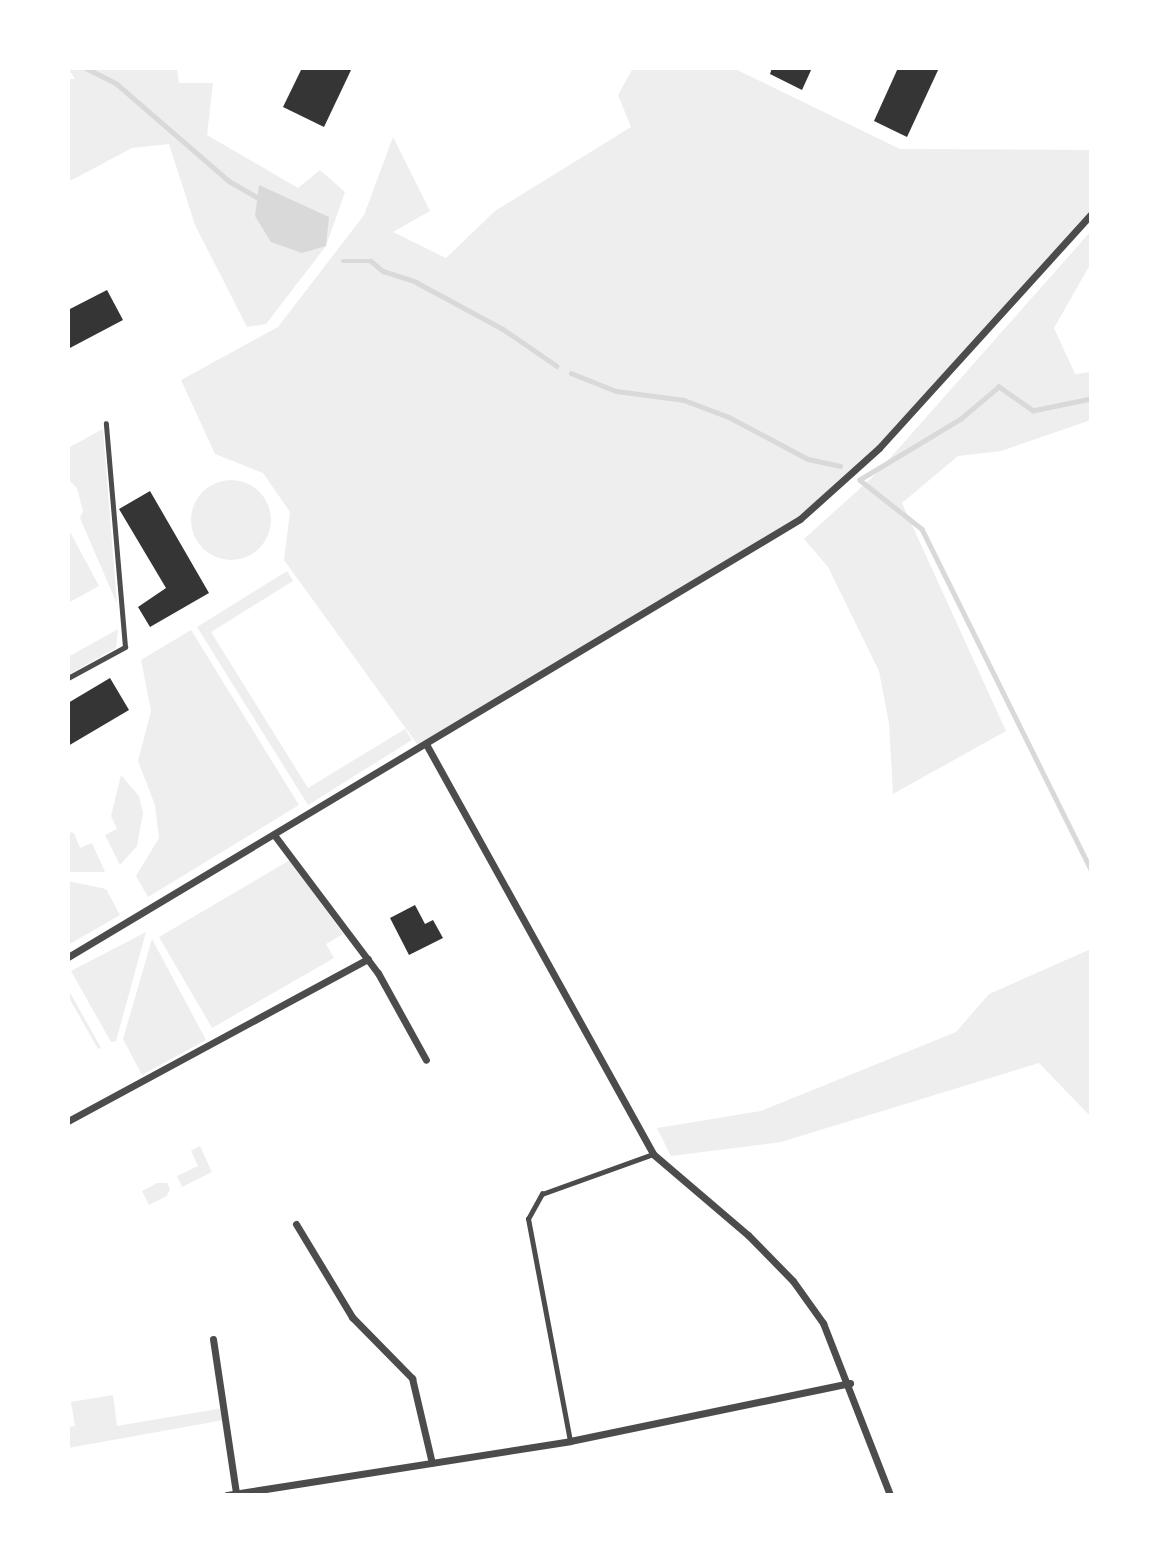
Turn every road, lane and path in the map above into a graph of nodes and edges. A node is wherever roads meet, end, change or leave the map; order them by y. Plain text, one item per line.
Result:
1 (1091, 214) edge
2 (106, 424) dead end
3 (68, 678) edge
4 (426, 744) junction
5 (275, 836) junction
6 (68, 957) edge
7 (368, 959) junction
8 (426, 1060) dead end
9 (68, 1121) edge
10 (653, 1154) junction
11 (296, 1224) dead end
12 (213, 1339) dead end
13 (850, 1383) junction
14 (570, 1441) junction
15 (432, 1463) junction
16 (231, 1494) edge
17 (890, 1495) edge

1 - 4 street
2 - 3 lane
4 - 5 street
4 - 10 street
5 - 6 street
5 - 7 street
7 - 8 street
7 - 9 street
10 - 13 street
10 - 14 lane
11 - 15 street
12 - 16 street
13 - 14 street
13 - 17 street
14 - 15 street
15 - 16 street

